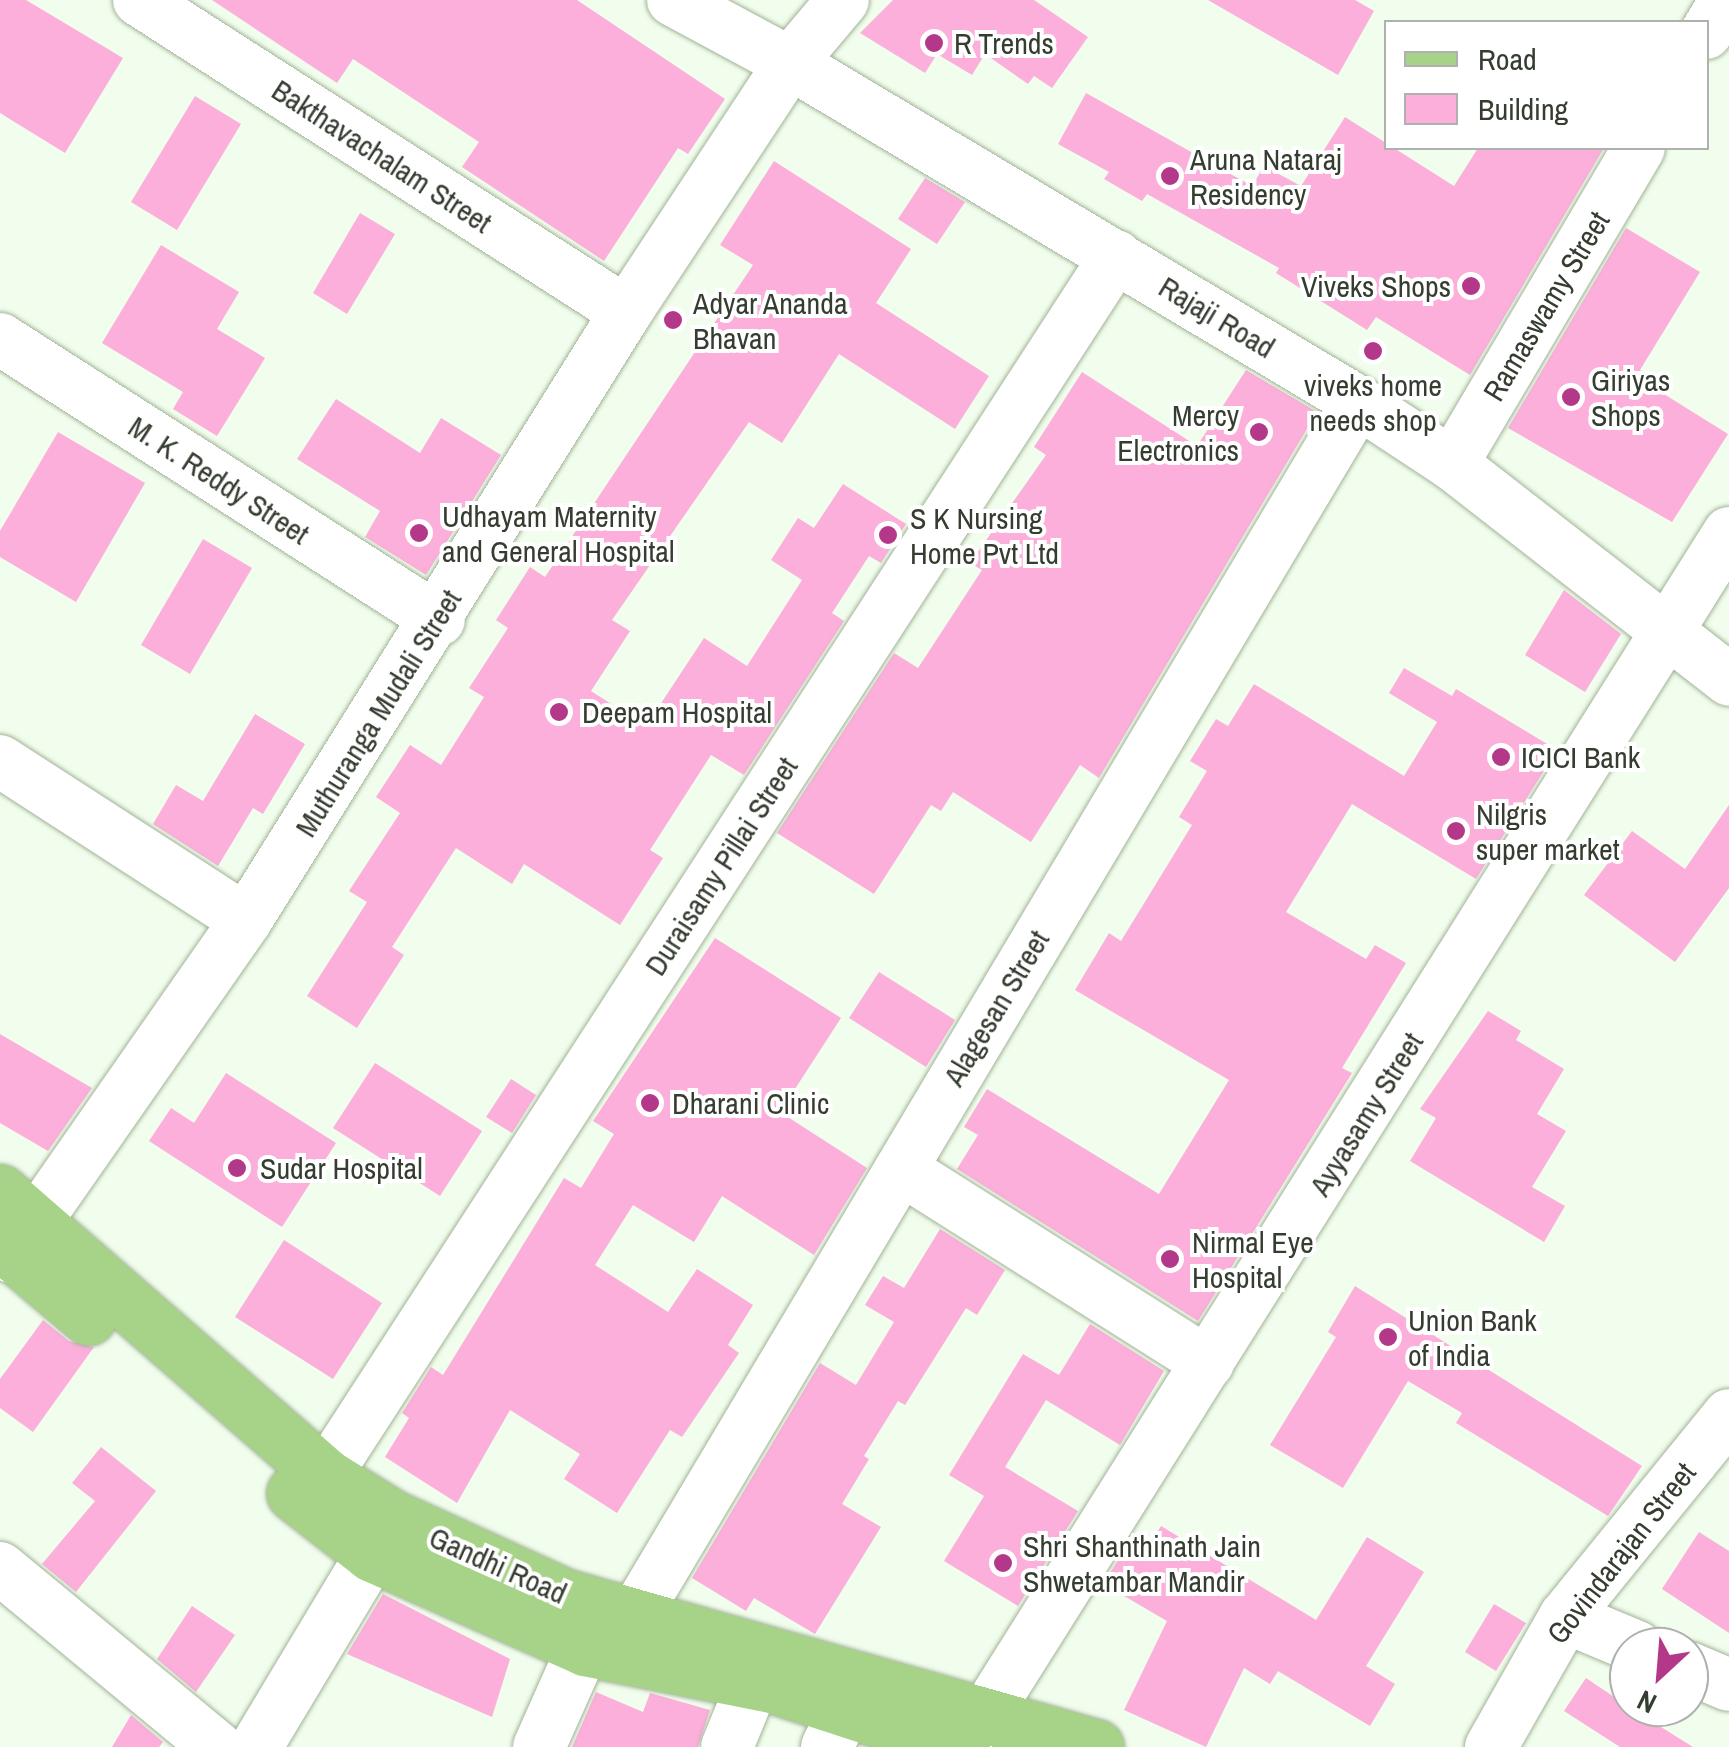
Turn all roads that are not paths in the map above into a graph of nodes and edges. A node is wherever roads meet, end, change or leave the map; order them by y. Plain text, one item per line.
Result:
1 (139, 0) edge
2 (673, 0) edge
3 (843, 0) edge
4 (1726, 0) edge
5 (1709, 27) edge
6 (790, 62) junction
7 (1638, 150) edge
8 (1116, 256) junction
9 (626, 312) junction
10 (0, 338) edge
11 (1358, 402) junction
12 (1452, 464) junction
13 (1729, 532) edge
14 (438, 620) junction
15 (1668, 635) junction
16 (1729, 680) edge
17 (0, 760) edge
18 (246, 920) junction
19 (901, 1169) junction
20 (10, 1237) edge
21 (1208, 1363) junction
22 (1729, 1415) edge
23 (325, 1476) junction
24 (372, 1554) junction
25 (0, 1568) edge
26 (1565, 1617) junction
27 (607, 1623) junction
28 (1609, 1635) edge
29 (754, 1682) junction
30 (836, 1730) edge
31 (974, 1735) edge
32 (216, 1747) edge
33 (256, 1747) edge
34 (539, 1747) edge
35 (726, 1747) edge
36 (1096, 1747) edge
37 (1491, 1747) edge

1 - 9 street, Bakthavachalam Street
2 - 6 street, Rajaji Road
3 - 6 street, Muthuranga Mudali Street
4 - 5 street
6 - 8 street, Rajaji Road
6 - 9 street, Muthuranga Mudali Street
7 - 12 street, Ramaswamy Street
8 - 11 street, Rajaji Road
8 - 23 street, Duraisamy Pillai Street
9 - 14 street, Muthuranga Mudali Street
10 - 14 street, M. K. Reddy Street
11 - 12 street, Rajaji Road
11 - 19 street, Alagesan Street
12 - 15 street, Rajaji Road
13 - 15 street, Ayyasamy Street
14 - 18 street, Muthuranga Mudali Street
15 - 16 street, Rajaji Road
15 - 21 street, Ayyasamy Street
17 - 18 street
18 - 20 street, Muthuranga Mudali Street
19 - 21 street
19 - 27 street, Alagesan Street
20 - 23 main road, Gandhi Road
20 - 24 main road, Gandhi Road
21 - 31 street, Ayyasamy Street
22 - 26 street, Govindarajan Street
23 - 27 main road, Gandhi Road
24 - 27 main road, Gandhi Road
24 - 33 street
25 - 32 street
26 - 28 street
26 - 37 street, Govindarajan Street
27 - 29 main road, Gandhi Road
27 - 31 main road, Gandhi Road
27 - 34 street, Alagesan Street
29 - 30 main road, Gandhi Road
29 - 35 street
30 - 31 main road, Gandhi Road
31 - 36 main road, Gandhi Road

